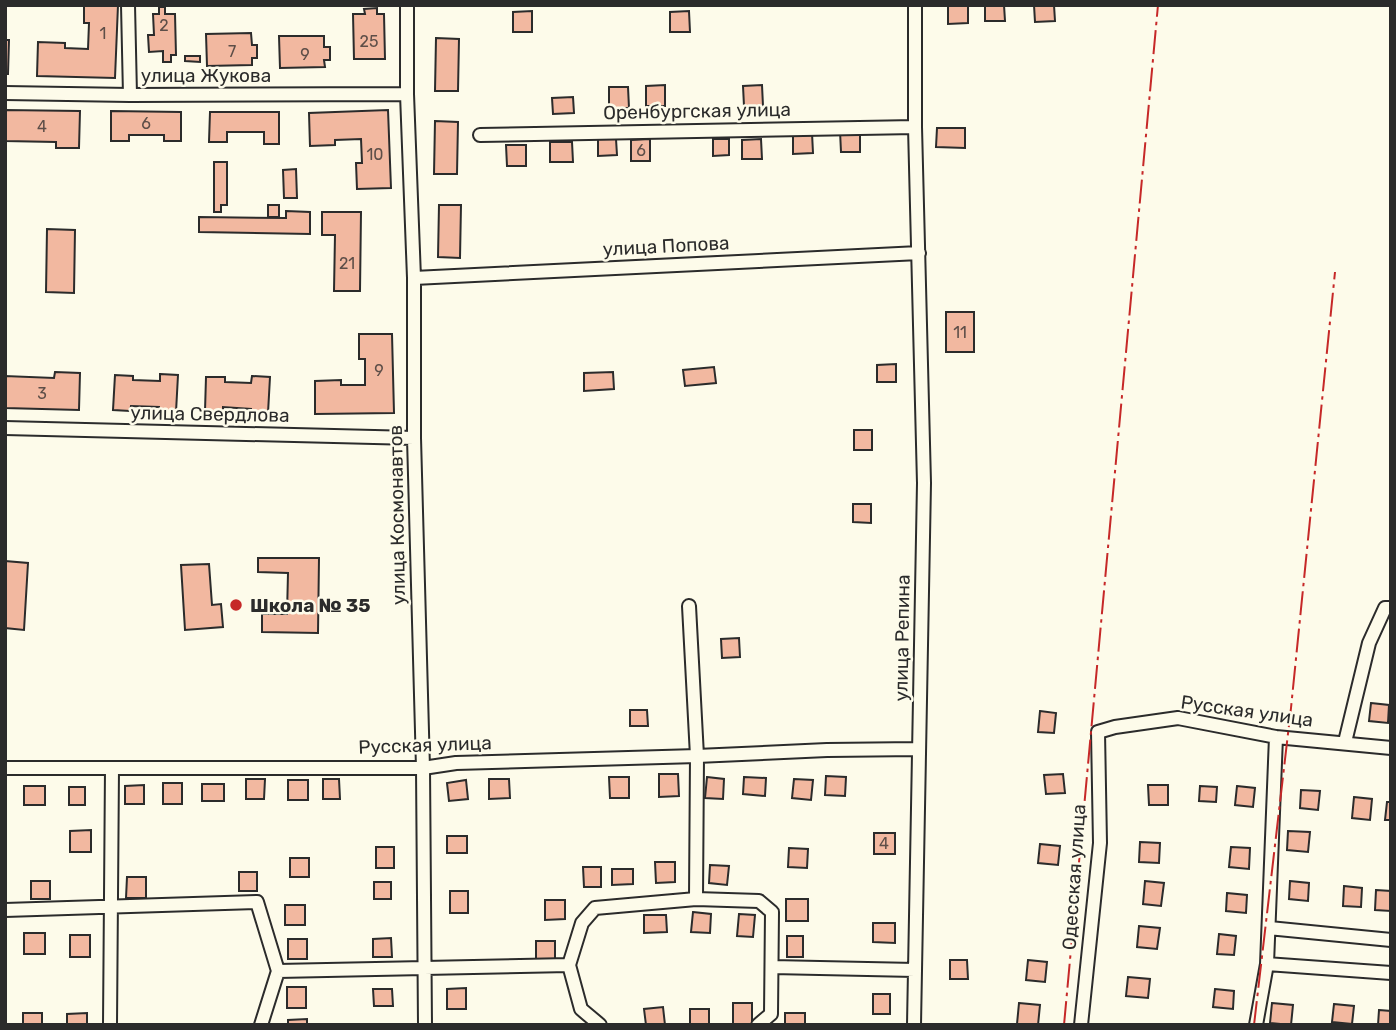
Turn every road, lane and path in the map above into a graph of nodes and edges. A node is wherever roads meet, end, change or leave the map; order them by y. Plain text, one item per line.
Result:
1 (128, 5) edge
2 (407, 5) edge
3 (915, 5) edge
4 (5, 93) edge
5 (407, 94) junction
6 (130, 95) junction
7 (915, 127) junction
8 (480, 135) dead end
9 (919, 253) junction
10 (414, 278) junction
11 (5, 428) edge
12 (414, 438) junction
13 (689, 606) dead end
14 (1391, 608) edge
15 (1098, 732) joint
16 (1276, 737) junction
17 (1345, 742) junction
18 (1391, 748) edge
19 (918, 749) junction
20 (697, 756) junction
21 (5, 768) edge
22 (112, 768) junction
23 (423, 768) junction
24 (696, 899) junction
25 (111, 906) junction
26 (5, 910) edge
27 (1269, 928) junction
28 (1391, 940) edge
29 (1267, 964) junction
30 (569, 965) junction
31 (772, 967) junction
32 (425, 969) junction
33 (915, 970) junction
34 (278, 971) junction
35 (1391, 973) edge
36 (110, 1025) edge
37 (261, 1025) edge
38 (425, 1025) edge
39 (600, 1025) edge
40 (758, 1025) edge
41 (914, 1025) edge
42 (1081, 1025) edge
43 (1256, 1025) edge

1 - 6 street
2 - 5 street, улица Космонавтов
3 - 7 street, улица Репина
4 - 6 street, улица Жукова
5 - 6 street, улица Жукова
5 - 10 street, улица Космонавтов
7 - 8 street, Оренбургская улица
7 - 9 street, улица Репина
9 - 10 street, улица Попова
9 - 19 street, улица Репина
10 - 12 street, улица Космонавтов
11 - 12 street, улица Свердлова
12 - 23 street, улица Космонавтов
13 - 20 street
14 - 17 street
15 - 16 street, Русская улица
15 - 42 street, Одесская улица
16 - 17 street, Русская улица
16 - 27 street
17 - 18 street, Русская улица
19 - 20 street, Русская улица
19 - 33 street, улица Репина
20 - 23 street, Русская улица
20 - 24 street
21 - 22 street, Русская улица
22 - 23 street, Русская улица
22 - 25 street
23 - 32 street, улица Космонавтов
24 - 30 street
24 - 31 street
25 - 26 street
25 - 34 street
25 - 36 street
27 - 28 street
27 - 29 street
29 - 35 street
29 - 43 street
30 - 32 street
30 - 39 street
31 - 33 street
31 - 40 street
32 - 34 street
32 - 38 street, улица Космонавтов
33 - 41 street, улица Репина
34 - 37 street

